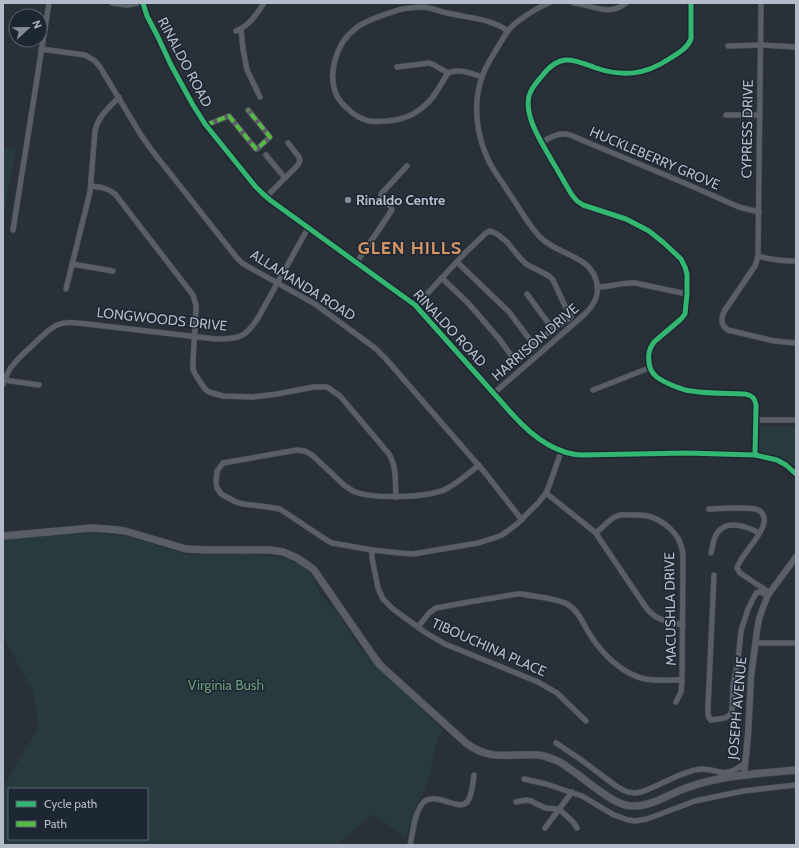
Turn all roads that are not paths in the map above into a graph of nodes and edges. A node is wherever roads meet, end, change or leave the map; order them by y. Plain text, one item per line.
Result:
1 (50, 3) edge
2 (112, 3) edge
3 (138, 3) edge
4 (143, 3) edge
5 (264, 3) edge
6 (550, 3) edge
7 (574, 3) edge
8 (626, 3) edge
9 (691, 3) edge
10 (761, 3) edge
11 (433, 6) edge
12 (508, 31) junction
13 (760, 45) junction
14 (728, 46) dead end
15 (796, 47) edge
16 (41, 49) junction
17 (397, 67) dead end
18 (448, 73) junction
19 (482, 77) junction
20 (119, 97) junction
21 (260, 97) dead end
22 (248, 110) dead end
23 (760, 114) junction
24 (726, 115) dead end
25 (206, 125) junction
26 (542, 142) junction
27 (288, 143) dead end
28 (266, 155) dead end
29 (407, 166) dead end
30 (286, 178) junction
31 (91, 186) junction
32 (266, 197) junction
33 (758, 212) junction
34 (308, 228) junction
35 (13, 230) dead end
36 (758, 256) junction
37 (796, 261) edge
38 (357, 262) junction
39 (457, 262) junction
40 (72, 264) junction
41 (113, 271) dead end
42 (442, 278) junction
43 (278, 282) junction
44 (597, 287) junction
45 (66, 289) dead end
46 (428, 294) dead end
47 (527, 294) dead end
48 (687, 294) junction
49 (554, 330) junction
50 (195, 336) junction
51 (542, 338) junction
52 (796, 343) edge
53 (534, 345) junction
54 (549, 346) junction
55 (649, 368) junction
56 (4, 382) edge
57 (39, 385) dead end
58 (593, 390) dead end
59 (494, 393) junction
60 (756, 420) junction
61 (796, 420) edge
62 (561, 452) junction
63 (755, 455) junction
64 (479, 465) junction
65 (796, 474) edge
66 (546, 493) junction
67 (396, 497) junction
68 (709, 509) dead end
69 (522, 520) junction
70 (596, 533) junction
71 (759, 533) junction
72 (3, 536) edge
73 (372, 550) junction
74 (711, 553) dead end
75 (796, 557) edge
76 (714, 575) dead end
77 (769, 594) junction
78 (683, 625) junction
79 (418, 627) junction
80 (755, 643) junction
81 (796, 643) edge
82 (682, 680) junction
83 (676, 702) dead end
84 (586, 721) dead end
85 (556, 743) dead end
86 (745, 763) junction
87 (796, 770) edge
88 (474, 775) dead end
89 (744, 775) junction
90 (524, 779) dead end
91 (796, 785) edge
92 (572, 792) junction
93 (516, 802) dead end
94 (559, 809) junction
95 (544, 828) dead end
96 (577, 828) dead end
97 (410, 845) edge

1 - 16 street
2 - 3 street
4 - 25 street, RINALDO ROAD
5 - 21 street
6 - 12 street
7 - 8 street
9 - 26 street
10 - 13 street, CYPRESS DRIVE
11 - 12 street
11 - 18 street
12 - 19 street
13 - 14 street
13 - 15 street
13 - 23 street, CYPRESS DRIVE
16 - 20 street, ALLAMANDA ROAD
16 - 35 street
17 - 18 street
18 - 19 street
19 - 44 street
20 - 31 street
20 - 43 street, ALLAMANDA ROAD
22 - 25 street
23 - 24 street
23 - 33 street, CYPRESS DRIVE
25 - 32 street, RINALDO ROAD
26 - 33 street, HUCKLEBERRY GROVE
26 - 48 street
27 - 30 street
28 - 30 street
29 - 38 street
30 - 32 street
31 - 40 street
31 - 50 street
32 - 34 street, RINALDO ROAD
33 - 36 street, CYPRESS DRIVE
34 - 38 street, RINALDO ROAD
34 - 43 street, LONGWOODS DRIVE
36 - 37 street
36 - 52 street
38 - 59 street, RINALDO ROAD
39 - 42 street
39 - 49 street
39 - 53 street
40 - 41 street
40 - 45 street
42 - 46 street
42 - 53 street
43 - 50 street, LONGWOODS DRIVE
43 - 64 street, ALLAMANDA ROAD
44 - 48 street
44 - 54 street, HARRISON DRIVE
47 - 49 street
48 - 55 street
49 - 51 street
50 - 56 street, LONGWOODS DRIVE
50 - 67 street
51 - 53 street
51 - 54 street
54 - 59 street, HARRISON DRIVE
55 - 58 street
55 - 60 street
56 - 57 street
59 - 62 street, RINALDO ROAD
60 - 61 street
60 - 63 street
62 - 63 street, RINALDO ROAD
62 - 66 street
63 - 65 street, RINALDO ROAD
64 - 67 street
64 - 69 street, ALLAMANDA ROAD
66 - 69 street
66 - 70 street
67 - 73 street
68 - 71 street
69 - 73 street
70 - 78 street
70 - 78 street, MACUSHLA DRIVE
71 - 74 street
71 - 77 street
72 - 89 main road
73 - 79 street, TIBOUCHINA PLACE
75 - 77 street
76 - 77 street
77 - 80 street
78 - 82 street, MACUSHLA DRIVE
79 - 82 street, MACUSHLA DRIVE
79 - 84 street, TIBOUCHINA PLACE
80 - 81 street
80 - 86 street, JOSEPH AVENUE
82 - 83 street, MACUSHLA DRIVE
85 - 86 street
86 - 89 street, JOSEPH AVENUE
87 - 89 main road
88 - 97 street
90 - 92 street
91 - 92 street
92 - 94 street
93 - 94 street
94 - 95 street
94 - 96 street

